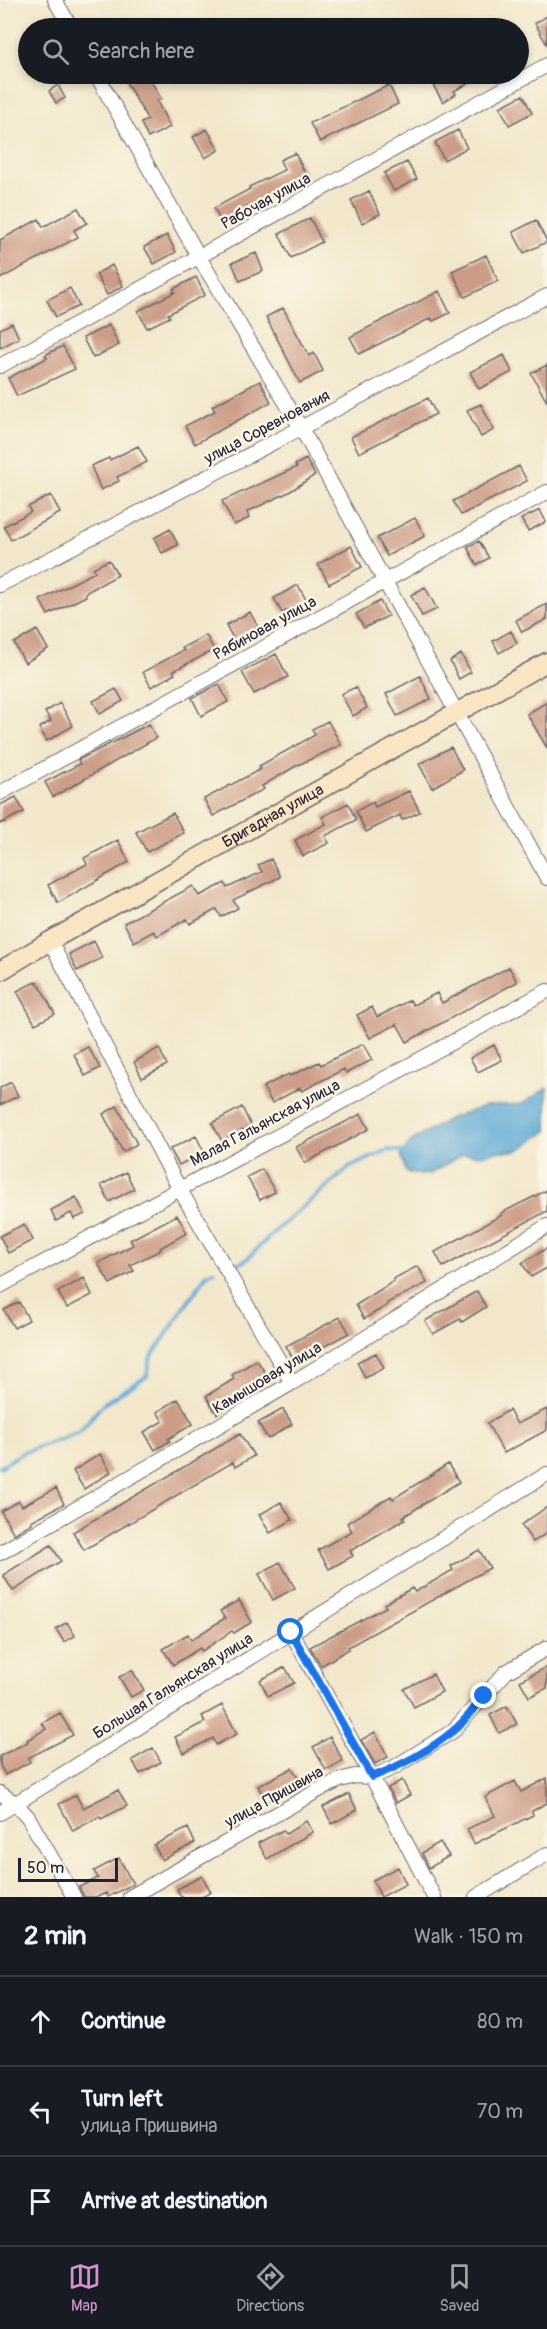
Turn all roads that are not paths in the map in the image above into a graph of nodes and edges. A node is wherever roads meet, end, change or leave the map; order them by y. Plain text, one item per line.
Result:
1 (55, 0) edge
2 (65, 18) edge
3 (547, 65) edge
4 (529, 75) edge
5 (102, 84) edge
6 (513, 84) edge
7 (199, 257) junction
8 (547, 296) edge
9 (0, 366) edge
10 (301, 428) junction
11 (547, 492) edge
12 (386, 580) junction
13 (0, 585) edge
14 (547, 662) edge
15 (456, 714) junction
16 (0, 793) edge
17 (547, 878) edge
18 (50, 941) junction
19 (0, 971) edge
20 (547, 991) edge
21 (179, 1188) junction
22 (547, 1226) edge
23 (0, 1286) edge
24 (292, 1383) junction
25 (547, 1474) edge
26 (0, 1553) edge
27 (291, 1632) junction
28 (547, 1648) edge
29 (372, 1777) junction
30 (0, 1793) edge
31 (15, 1803) junction
32 (0, 1813) edge
33 (547, 1854) edge
34 (74, 1897) edge
35 (130, 1897) edge
36 (434, 1897) edge
37 (476, 1897) edge

1 - 2 street
3 - 4 street, Рабочая улица
5 - 7 street
6 - 7 street, Рабочая улица
7 - 9 street, Рабочая улица
7 - 10 street
8 - 10 street, улица Соревнования
10 - 12 street
10 - 13 street, улица Соревнования
11 - 12 street, Рябиновая улица
12 - 15 street
12 - 16 street, Рябиновая улица
14 - 15 street, Бригадная улица
15 - 17 street
15 - 18 street, Бригадная улица
18 - 19 street, Бригадная улица
18 - 21 street
20 - 21 street, Малая Гальянская улица
21 - 23 street, Малая Гальянская улица
21 - 24 street
22 - 24 street, Камышовая улица
24 - 26 street, Камышовая улица
25 - 27 street, Большая Гальянская улица
27 - 29 street
27 - 31 street, Большая Гальянская улица
28 - 29 street, улица Пришвина
29 - 35 street, улица Пришвина
29 - 36 street
30 - 31 street
31 - 32 street, Большая Гальянская улица
31 - 34 street
33 - 37 street

